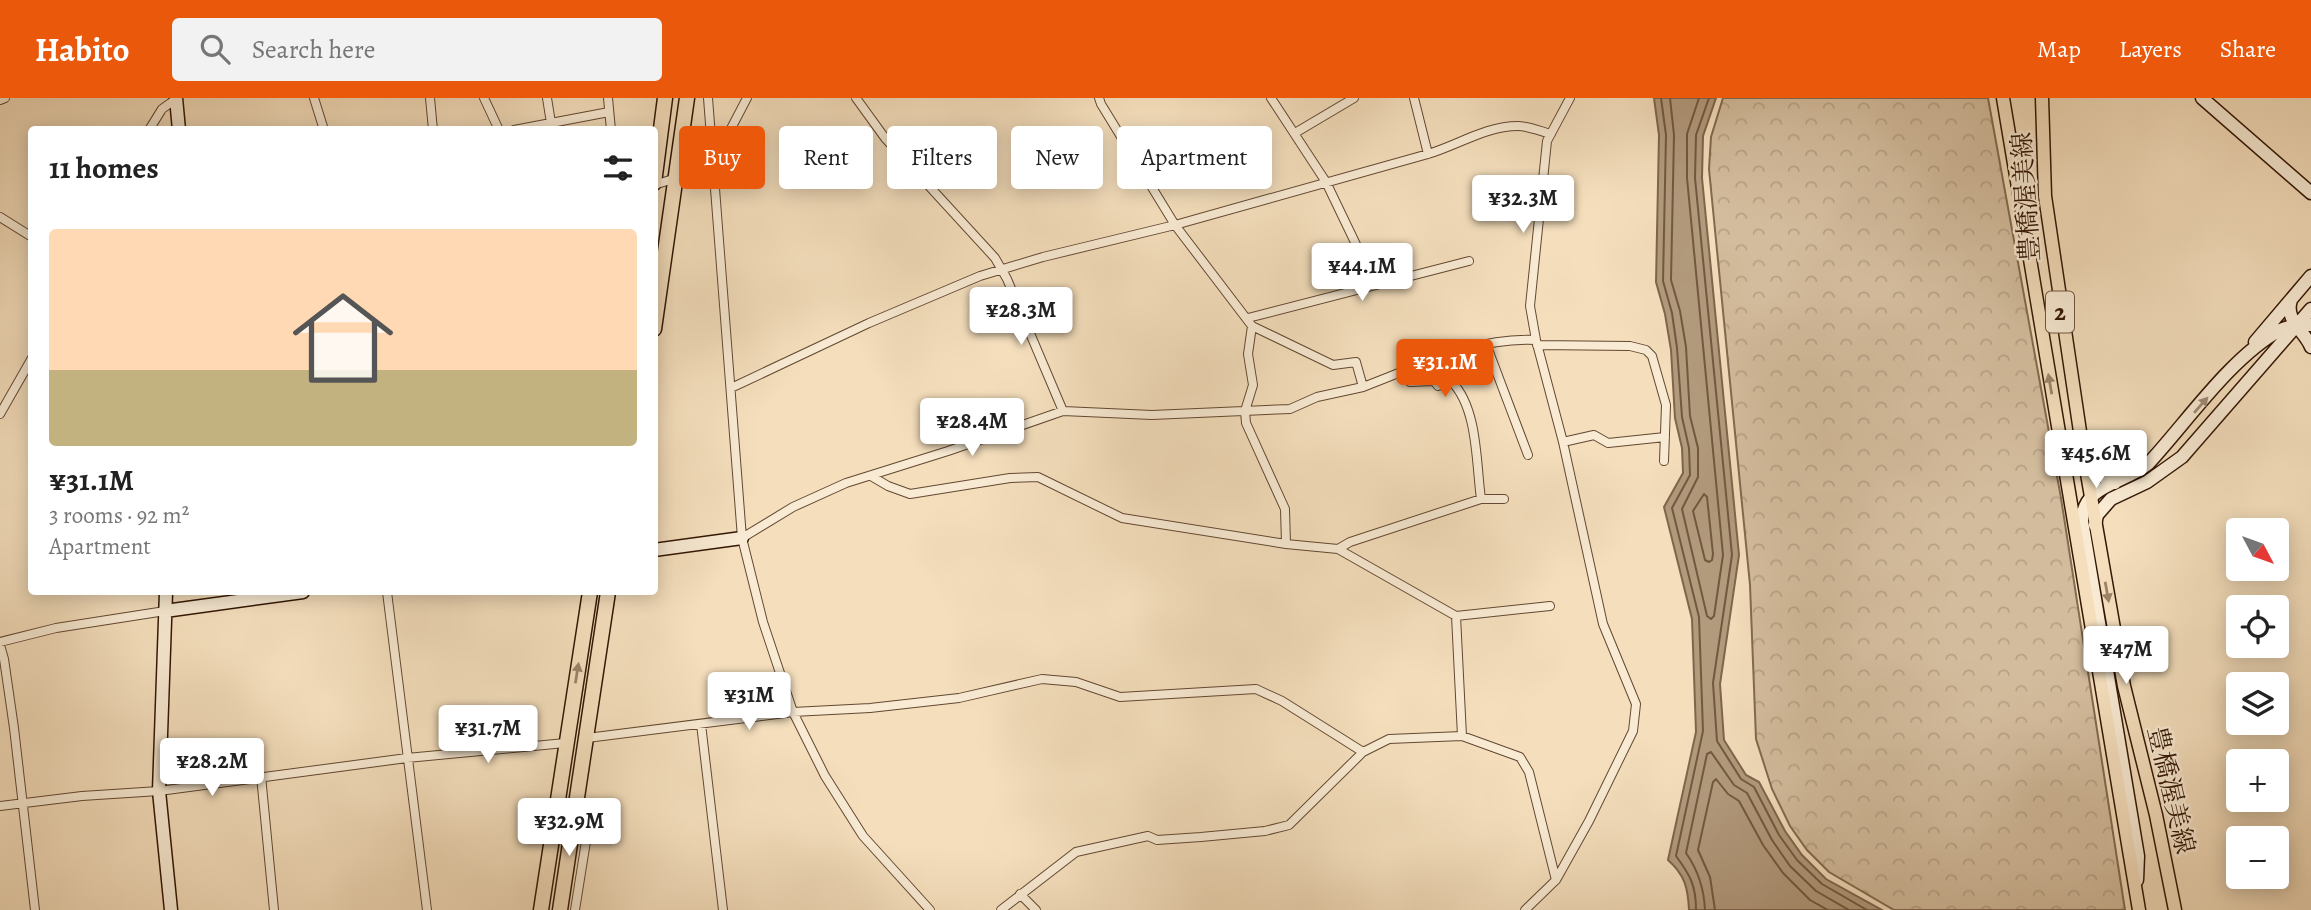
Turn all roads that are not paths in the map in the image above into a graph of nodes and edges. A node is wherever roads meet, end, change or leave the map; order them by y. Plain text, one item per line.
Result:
1 (176, 98) edge
2 (314, 98) edge
3 (430, 98) edge
4 (484, 98) edge
5 (547, 98) edge
6 (608, 98) edge
7 (665, 98) edge
8 (687, 98) edge
9 (709, 98) edge
10 (747, 98) edge
11 (856, 98) edge
12 (1099, 98) edge
13 (1271, 98) edge
14 (1353, 98) edge
15 (1414, 98) edge
16 (1570, 98) edge
17 (2003, 98) edge
18 (2042, 98) edge
19 (2202, 98) edge
20 (609, 112) junction
21 (551, 123) junction
22 (151, 126) edge
23 (179, 126) edge
24 (323, 126) edge
25 (433, 126) edge
26 (497, 126) edge
27 (535, 126) edge
28 (611, 126) edge
29 (711, 126) edge
30 (732, 126) edge
31 (1295, 134) junction
32 (1550, 134) junction
33 (658, 153) edge
34 (1428, 154) junction
35 (677, 178) junction
36 (1326, 182) junction
37 (658, 183) edge
38 (715, 189) edge
39 (2311, 193) edge
40 (0, 217) edge
41 (1175, 225) junction
42 (28, 234) edge
43 (1469, 261) dead end
44 (1001, 269) junction
45 (2311, 276) edge
46 (1375, 284) junction
47 (2291, 299) junction
48 (658, 303) edge
49 (2311, 309) edge
50 (1250, 322) junction
51 (2311, 325) edge
52 (2296, 326) junction
53 (1537, 343) junction
54 (1486, 344) junction
55 (2279, 346) junction
56 (2311, 347) edge
57 (2311, 353) edge
58 (1490, 354) junction
59 (2238, 362) junction
60 (28, 365) edge
61 (1405, 371) junction
62 (1452, 382) junction
63 (1363, 387) junction
64 (731, 388) junction
65 (1063, 411) junction
66 (1245, 411) junction
67 (0, 414) edge
68 (1665, 438) junction
69 (1563, 442) junction
70 (2082, 445) junction
71 (1528, 455) dead end
72 (1664, 461) dead end
73 (871, 475) junction
74 (2067, 481) junction
75 (2115, 483) junction
76 (2136, 486) junction
77 (2090, 496) junction
78 (1481, 499) junction
79 (1504, 499) dead end
80 (2095, 525) junction
81 (742, 538) junction
82 (1286, 544) junction
83 (658, 549) edge
84 (1338, 549) junction
85 (166, 595) edge
86 (281, 595) edge
87 (387, 595) edge
88 (590, 595) edge
89 (608, 595) edge
90 (1550, 606) dead end
91 (165, 611) junction
92 (1456, 616) junction
93 (0, 643) edge
94 (793, 712) junction
95 (701, 724) junction
96 (1462, 736) junction
97 (587, 738) junction
98 (565, 743) junction
99 (1363, 752) junction
100 (407, 758) junction
101 (261, 776) junction
102 (159, 791) junction
103 (577, 800) junction
104 (23, 803) junction
105 (0, 806) edge
106 (1556, 880) junction
107 (1020, 894) junction
108 (2138, 904) edge
109 (35, 910) edge
110 (171, 910) edge
111 (274, 910) edge
112 (427, 910) edge
113 (541, 910) edge
114 (560, 910) edge
115 (575, 910) edge
116 (723, 910) edge
117 (929, 910) edge
118 (1001, 910) edge
119 (1036, 910) edge
120 (1525, 910) edge
121 (2175, 910) edge

1 - 22 street
1 - 23 street
2 - 24 street
3 - 25 street
4 - 26 street
5 - 21 street
6 - 20 street
7 - 33 highway
8 - 35 highway
9 - 29 street
10 - 30 street
11 - 44 street
12 - 41 street
13 - 31 street
14 - 31 street
15 - 34 street
16 - 32 street
74 -> 17 main road, 豊橋渥美線 / 2
18 - 70 main road, 豊橋渥美線 / 2
19 - 39 street
20 - 21 street
20 - 28 street
21 - 27 street
31 - 36 street
32 - 34 street
32 - 53 street
34 - 36 street
35 - 37 street
35 - 48 highway
36 - 41 street
36 - 46 street
38 - 64 street
40 - 42 street
41 - 44 street
41 - 50 street
43 - 46 street
44 - 64 street
44 - 65 street
45 - 47 street
46 - 50 street
47 - 52 street
47 - 59 street
49 - 52 street
50 - 63 street
50 - 66 street
51 - 52 street
52 - 55 street
52 - 56 street
52 - 59 street
53 - 54 street
53 - 68 street
53 - 69 street
54 - 58 street
54 - 61 street
55 - 57 street
55 - 76 street
58 - 62 street
58 - 71 street
75 -> 59 street
60 - 67 street
61 - 62 street
61 - 63 street
62 - 78 street
63 - 66 street
64 - 81 street
65 - 66 street
65 - 73 street
66 - 82 street
68 - 69 street
68 - 72 street
69 - 106 street
70 - 75 street
70 - 77 main road, 豊橋渥美線 / 2
73 - 81 street
73 - 82 street
74 - 77 street
74 - 108 main road, 豊橋渥美線 / 2
75 - 77 street
76 - 77 street
76 - 80 street
77 - 80 main road, 豊橋渥美線 / 2
77 - 108 street
78 - 79 street
78 - 84 street
80 -> 121 main road, 豊橋渥美線 / 2
81 - 83 street
81 - 94 street
82 - 84 street
84 - 92 street
85 - 91 street
86 - 91 street
87 - 100 street
98 -> 88 highway
89 - 97 highway
90 - 92 street
91 - 93 street
91 - 102 street
92 - 96 street
93 - 104 street
94 - 95 street
94 - 99 street
94 - 117 street
95 - 97 street
95 - 116 street
96 - 99 street
96 - 106 street
97 - 103 highway
98 - 100 street
98 - 113 highway
99 - 107 street
100 - 101 street
100 - 112 street
101 - 102 street
101 - 111 street
102 - 104 street
102 - 110 street
103 - 114 highway
103 - 115 street
104 - 105 street
104 - 109 street
106 - 120 street
107 - 118 street
107 - 119 street

